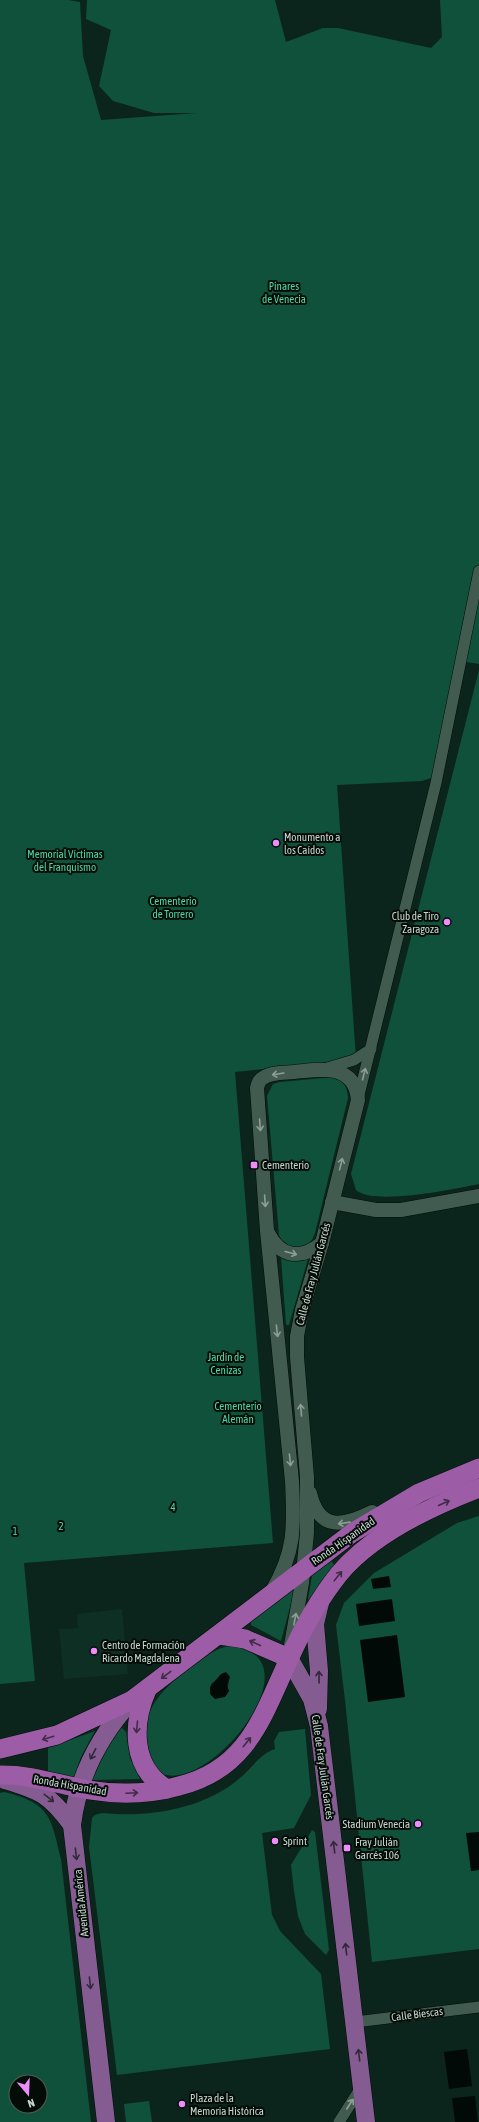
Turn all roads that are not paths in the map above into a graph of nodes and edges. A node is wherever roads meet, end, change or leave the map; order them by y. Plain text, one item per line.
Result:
1 (479, 571) edge
2 (371, 1049) junction
3 (324, 1069) junction
4 (358, 1100) junction
5 (479, 1196) edge
6 (332, 1202) junction
7 (268, 1231) junction
8 (322, 1243) junction
9 (479, 1468) edge
10 (307, 1477) junction
11 (479, 1488) edge
12 (418, 1493) junction
13 (304, 1570) junction
14 (321, 1599) junction
15 (266, 1600) junction
16 (220, 1635) junction
17 (290, 1658) junction
18 (139, 1695) junction
19 (318, 1716) junction
20 (0, 1749) edge
21 (0, 1775) edge
22 (0, 1779) edge
23 (80, 1788) junction
24 (167, 1789) junction
25 (72, 1825) junction
26 (479, 2007) edge
27 (355, 2022) junction
28 (362, 2086) junction
29 (106, 2122) edge
30 (339, 2122) edge
31 (366, 2122) edge

1 - 2 street
2 - 3 street
4 -> 2 street
3 - 4 street, Calle de Fray Julián Garcés
3 -> 7 street, Calle de Fray Julián Garcés
6 -> 4 street, Calle de Fray Julián Garcés
5 - 6 street
6 - 8 street, Calle de Fray Julián Garcés
7 -> 8 street
7 -> 15 street, Calle de Fray Julián Garcés
10 -> 8 street, Calle de Fray Julián Garcés
9 - 12 highway, Ronda Hispanidad
12 -> 10 street
10 - 13 street, Calle de Fray Julián Garcés
14 -> 11 highway, Ronda Hispanidad
12 - 13 highway, Ronda Hispanidad
13 - 15 highway, Ronda Hispanidad
17 -> 13 street, Calle de Fray Julián Garcés
14 - 17 highway, Ronda Hispanidad
19 -> 14 main road
15 - 16 highway, Ronda Hispanidad
17 -> 16 highway
16 -> 18 highway, Ronda Hispanidad
17 - 19 main road, Calle de Fray Julián Garcés
24 -> 17 highway, Ronda Hispanidad
18 -> 20 highway, Ronda Hispanidad
18 -> 23 main road, Avenida América
18 -> 24 highway
27 -> 19 main road, Calle de Fray Julián Garcés
21 - 23 highway, Ronda Hispanidad
22 -> 25 main road
23 -> 24 highway, Ronda Hispanidad
23 - 25 main road, Avenida América
25 -> 29 main road, Avenida América
26 - 27 street, Calle Biescas
28 -> 27 main road, Calle de Fray Julián Garcés
30 -> 28 street
28 - 31 main road, Calle de Fray Julián Garcés

